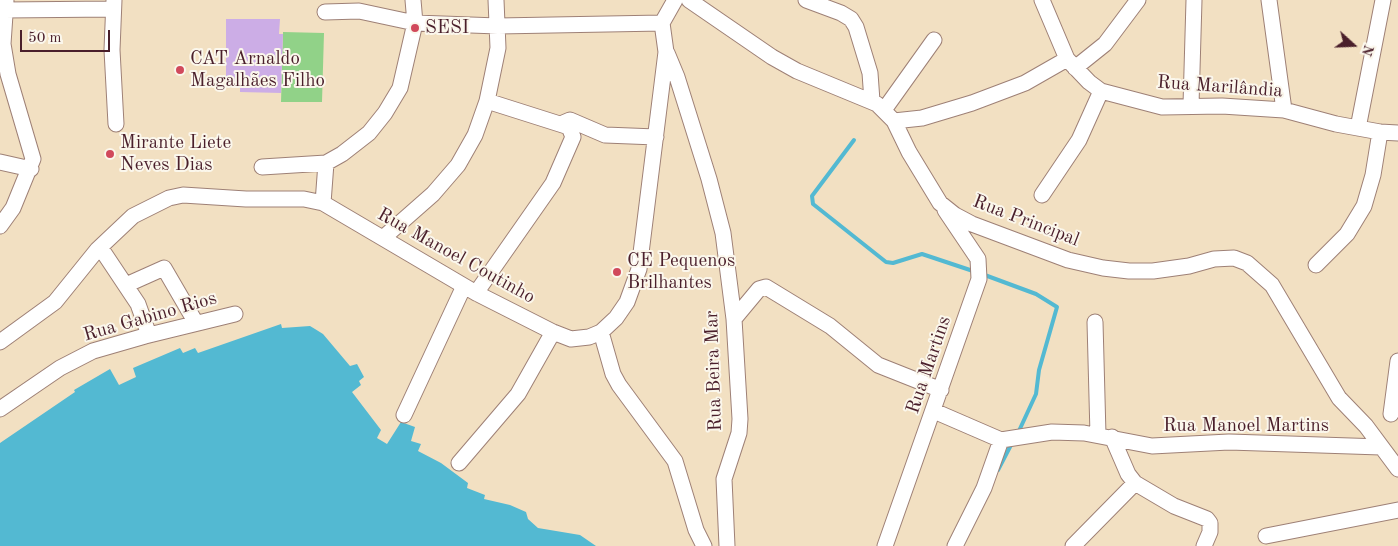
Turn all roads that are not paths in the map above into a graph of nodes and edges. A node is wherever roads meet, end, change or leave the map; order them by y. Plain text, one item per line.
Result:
1 (343, 0) edge
2 (413, 0) edge
3 (496, 0) edge
4 (675, 0) edge
5 (689, 0) edge
6 (806, 0) edge
7 (1042, 0) edge
8 (1138, 0) edge
9 (1194, 0) edge
10 (1269, 0) edge
11 (1383, 0) edge
12 (113, 4) edge
13 (5, 5) edge
14 (325, 12) dead end
15 (360, 12) junction
16 (662, 23) junction
17 (415, 24) junction
18 (498, 26) junction
19 (934, 40) dead end
20 (666, 52) junction
21 (1071, 64) junction
22 (1101, 91) junction
23 (487, 101) junction
24 (1191, 105) junction
25 (878, 106) junction
26 (1284, 110) junction
27 (894, 121) junction
28 (116, 124) dead end
29 (561, 124) junction
30 (1358, 128) junction
31 (1380, 132) junction
32 (1398, 133) edge
33 (656, 137) junction
34 (0, 162) edge
35 (326, 163) junction
36 (262, 167) dead end
37 (31, 169) junction
38 (1042, 195) dead end
39 (323, 203) junction
40 (940, 203) junction
41 (0, 226) edge
42 (383, 238) junction
43 (100, 247) junction
44 (1316, 265) dead end
45 (126, 285) junction
46 (470, 289) junction
47 (236, 314) dead end
48 (734, 319) junction
49 (1095, 322) dead end
50 (196, 323) junction
51 (552, 332) junction
52 (601, 332) junction
53 (148, 335) junction
54 (0, 342) edge
55 (1398, 361) edge
56 (941, 390) junction
57 (0, 409) edge
58 (1394, 411) edge
59 (934, 412) junction
60 (404, 415) dead end
61 (1366, 426) junction
62 (1105, 436) junction
63 (1001, 440) junction
64 (1381, 447) junction
65 (459, 463) dead end
66 (1398, 468) edge
67 (1135, 483) junction
68 (1398, 510) edge
69 (1266, 536) dead end
70 (704, 546) edge
71 (726, 546) edge
72 (886, 546) edge
73 (956, 546) edge
74 (1073, 546) edge
75 (1204, 546) edge

1 - 15 street
2 - 17 street
3 - 18 street
4 - 16 street
5 - 25 street, Rua Principal
6 - 25 street
7 - 21 street, Rua Marilândia
8 - 21 street
9 - 24 street
10 - 26 street
11 - 30 street
12 - 13 street
12 - 28 street
13 - 37 street
14 - 15 street
15 - 17 street
16 - 18 street
16 - 20 street
17 - 18 street
17 - 35 street
18 - 23 street
19 - 25 street
20 - 33 street
20 - 48 street, Rua Beira Mar
21 - 22 street, Rua Marilândia
21 - 27 street
22 - 24 street, Rua Marilândia
22 - 38 street
23 - 29 street
23 - 42 street
24 - 26 street, Rua Marilândia
25 - 27 street, Rua Principal
26 - 30 street, Rua Marilândia
27 - 40 street, Rua Principal
29 - 33 street
29 - 46 street
30 - 31 street, Rua Marilândia
31 - 32 street, Rua Marilândia
31 - 44 street
33 - 52 street
34 - 37 street
35 - 36 street
35 - 39 street
37 - 41 street
39 - 42 street, Rua Manoel Coutinho
39 - 43 street, Rua Manoel Coutinho
40 - 56 street, Rua Martins
40 - 61 street, Rua Principal
42 - 46 street, Rua Manoel Coutinho
43 - 45 street
43 - 54 street, Rua Manoel Coutinho
45 - 50 street
45 - 53 street
46 - 51 street, Rua Manoel Coutinho
46 - 60 street
47 - 50 street, Rua Gabino Rios
48 - 56 street
48 - 71 street, Rua Beira Mar
49 - 62 street
50 - 53 street, Rua Gabino Rios
51 - 52 street, Rua Manoel Coutinho
51 - 65 street
52 - 70 street
53 - 57 street, Rua Gabino Rios
55 - 58 street
56 - 59 street, Rua Martins
58 - 61 street
59 - 63 street
59 - 72 street, Rua Martins
61 - 64 street, Rua Principal
62 - 63 street, Rua Manoel Martins
62 - 64 street, Rua Manoel Martins
62 - 67 street
63 - 73 street
64 - 66 street, Rua Principal
67 - 74 street
67 - 75 street
68 - 69 street

